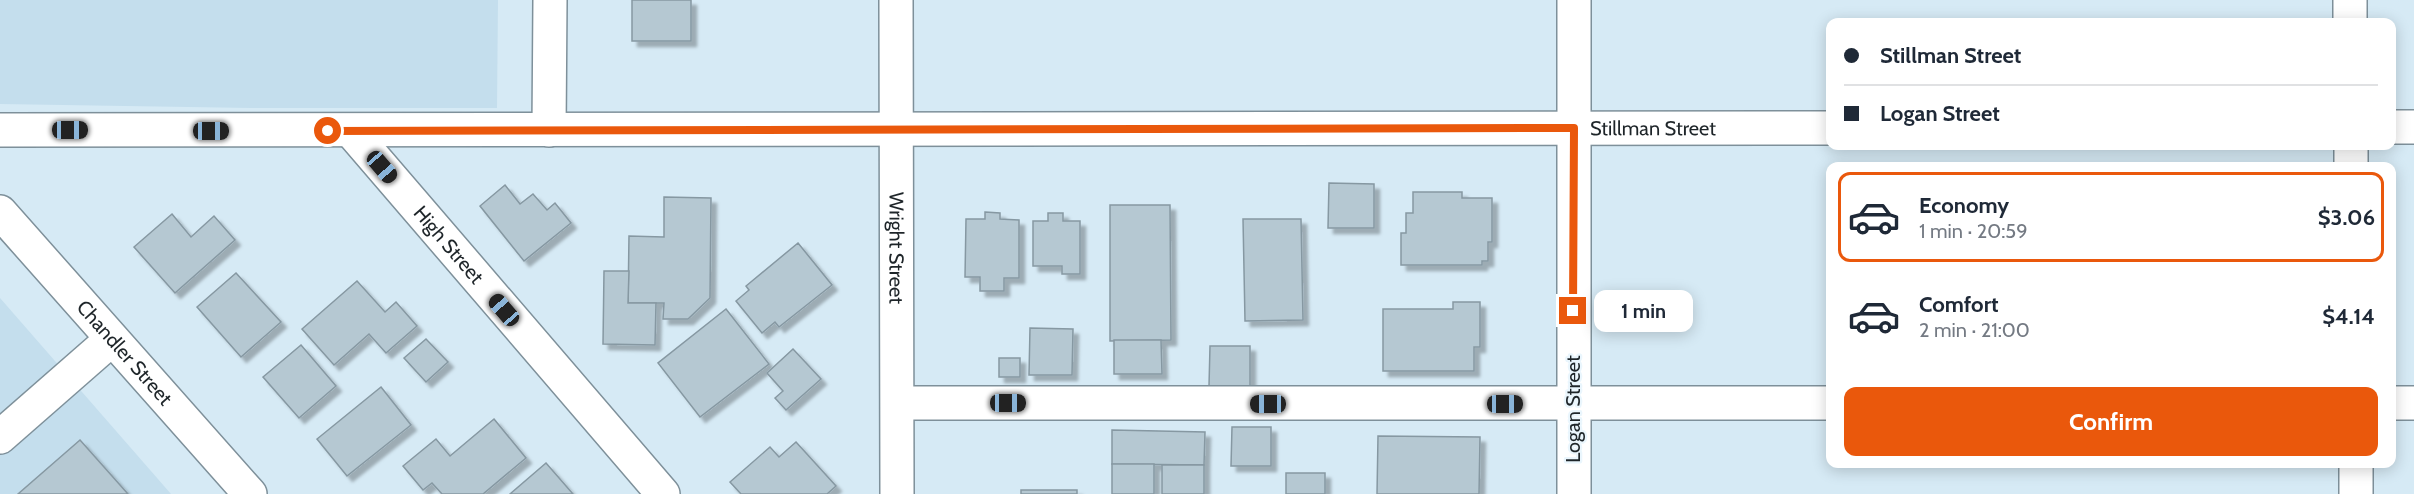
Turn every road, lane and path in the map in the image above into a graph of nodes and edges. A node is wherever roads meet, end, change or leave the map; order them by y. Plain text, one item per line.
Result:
1 (550, 0) edge
2 (896, 0) edge
3 (1574, 0) edge
4 (2350, 0) edge
5 (2350, 18) edge
6 (2396, 127) edge
7 (2414, 127) edge
8 (1574, 128) junction
9 (1826, 128) edge
10 (0, 130) edge
11 (549, 130) junction
12 (896, 130) junction
13 (351, 131) junction
14 (0, 212) edge
15 (112, 339) junction
16 (899, 403) junction
17 (1573, 403) junction
18 (1826, 403) edge
19 (2396, 403) edge
20 (2414, 403) edge
21 (0, 437) edge
22 (2356, 468) edge
23 (657, 492) edge
24 (250, 494) edge
25 (897, 494) edge
26 (1574, 494) edge
27 (2356, 494) edge

1 - 11 street
2 - 12 street, Wright Street
3 - 8 street, Logan Street
4 - 5 street
6 - 7 street
8 - 9 street, Stillman Street
8 - 12 street, Stillman Street
8 - 17 street, Logan Street
10 - 13 street, Stillman Street
11 - 12 street, Stillman Street
11 - 13 street, Stillman Street
12 - 16 street, Wright Street
13 - 23 street, High Street
14 - 15 street, Chandler Street
15 - 21 street
15 - 24 street, Chandler Street
16 - 17 street
16 - 25 street, Wright Street
17 - 18 street
17 - 26 street, Logan Street
19 - 20 street
22 - 27 street

